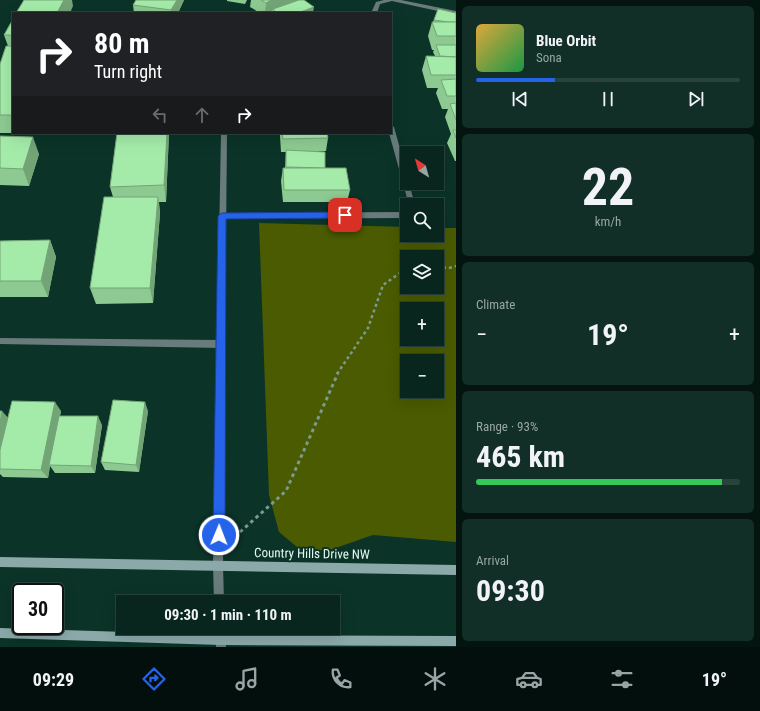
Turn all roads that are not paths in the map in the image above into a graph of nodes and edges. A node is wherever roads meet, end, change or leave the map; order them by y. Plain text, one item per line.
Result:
1 (390, 0) edge
2 (394, 0) edge
3 (374, 12) edge
4 (456, 13) edge
5 (392, 131) edge
6 (224, 134) edge
7 (410, 198) edge
8 (400, 215) edge
9 (222, 216) junction
10 (0, 341) edge
11 (221, 344) junction
12 (0, 562) edge
13 (218, 565) junction
14 (456, 570) edge
15 (220, 595) edge
16 (0, 633) edge
17 (456, 641) edge
18 (221, 644) edge

1 - 3 street
2 - 4 street
5 - 7 street
6 - 9 street
8 - 9 street
9 - 11 street
10 - 11 street
11 - 13 street
12 - 13 street, Country Hills Drive NW
13 - 14 street, Country Hills Drive NW
13 - 15 street
16 - 18 street
17 - 18 street

